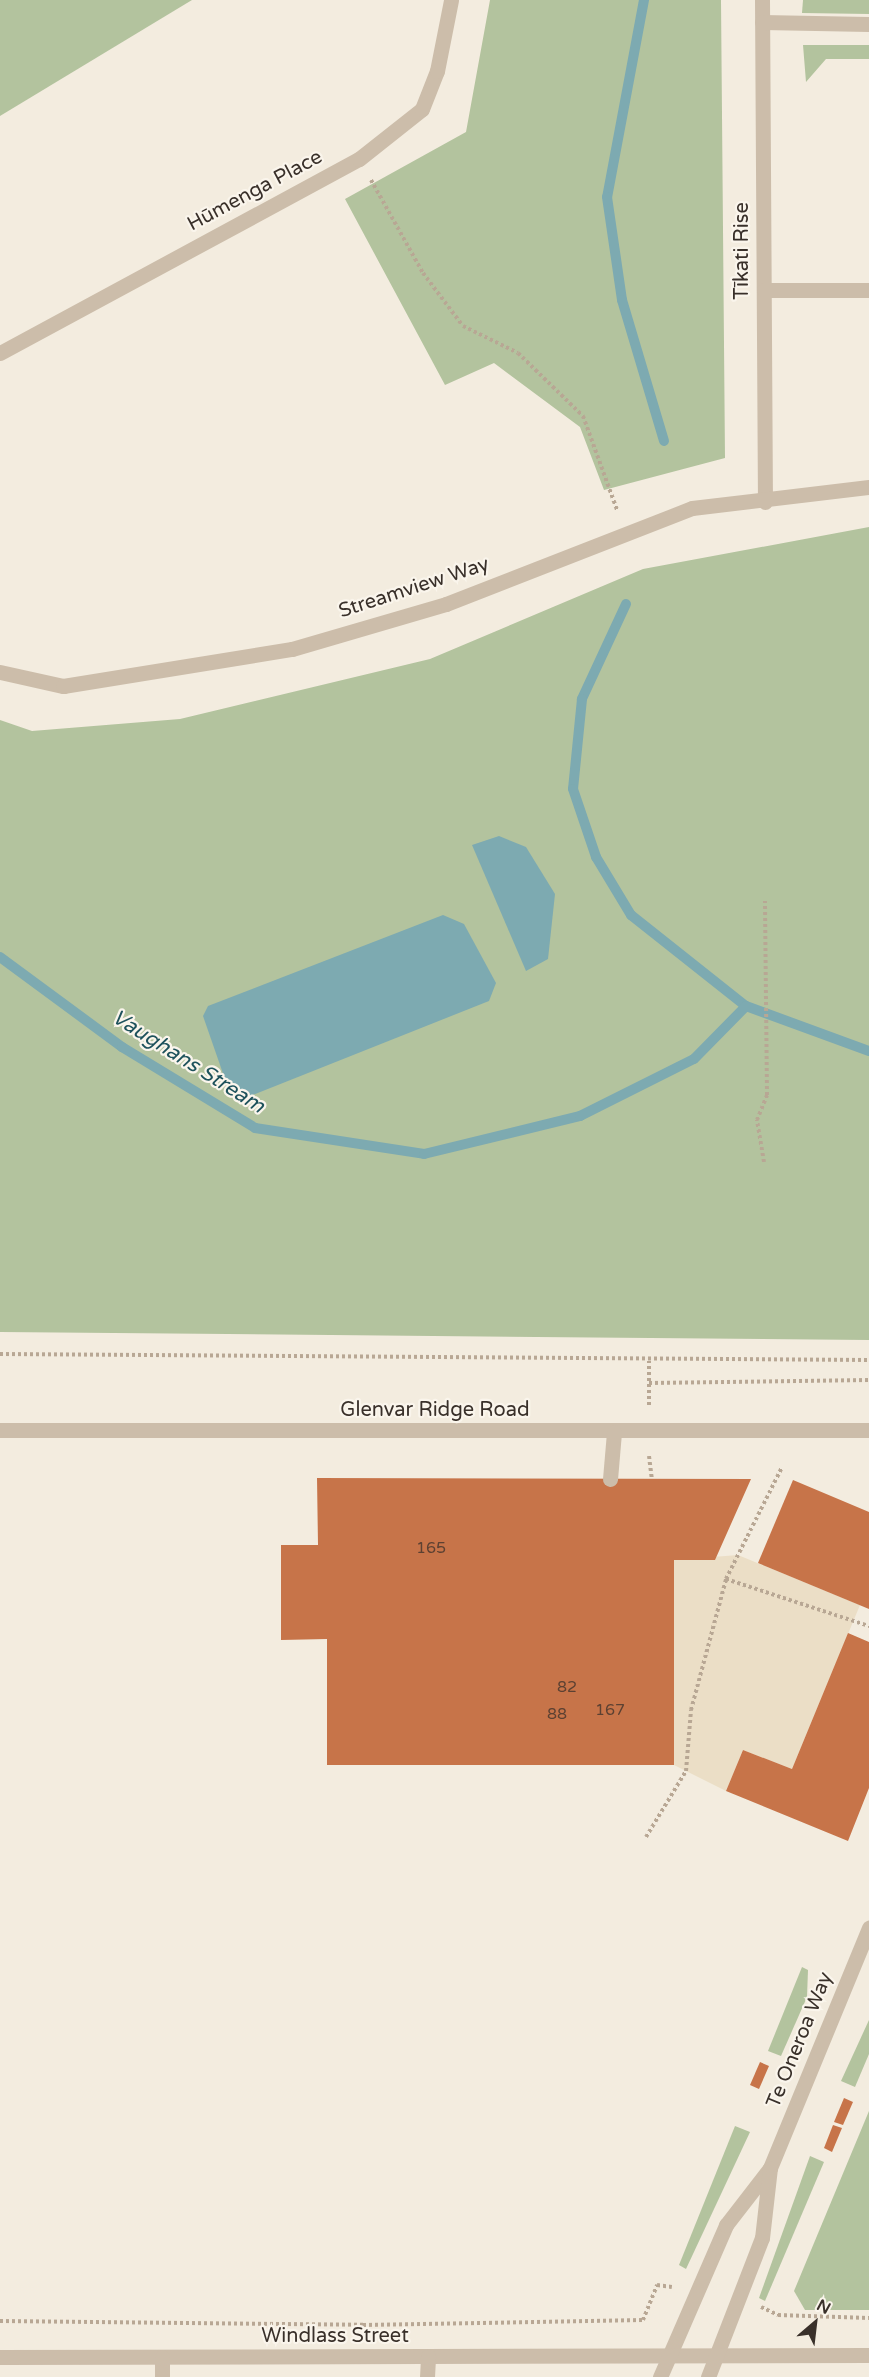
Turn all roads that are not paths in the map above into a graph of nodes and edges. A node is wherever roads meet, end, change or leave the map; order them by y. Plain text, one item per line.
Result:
1 (451, 0) edge
2 (762, 0) edge
3 (762, 22) junction
4 (869, 24) edge
5 (764, 290) junction
6 (869, 290) edge
7 (0, 353) edge
8 (869, 487) edge
9 (765, 502) junction
10 (0, 672) edge
11 (0, 1430) edge
12 (869, 1430) edge
13 (614, 1432) junction
14 (610, 1479) dead end
15 (869, 1928) edge
16 (770, 2168) junction
17 (718, 2353) junction
18 (670, 2354) junction
19 (869, 2355) edge
20 (428, 2356) junction
21 (0, 2357) edge
22 (162, 2357) junction
23 (162, 2377) edge
24 (427, 2377) edge
25 (660, 2377) edge
26 (708, 2377) edge

1 - 7 street, Hūmenga Place
2 - 3 street, Tīkati Rise
3 - 4 street
3 - 5 street, Tīkati Rise
5 - 6 street
5 - 9 street, Tīkati Rise
8 - 9 street, Streamview Way
9 - 10 street, Streamview Way
11 - 13 street, Glenvar Ridge Road
12 - 13 street, Glenvar Ridge Road
13 - 14 street
15 - 16 street, Te Oneroa Way
16 - 17 street, Te Oneroa Way
16 - 18 street, Te Oneroa Way
17 - 18 street, Windlass Street
17 - 19 street, Windlass Street
17 - 26 street, Te Oneroa Way
18 - 20 street, Windlass Street
18 - 25 street, Te Oneroa Way
20 - 22 street, Windlass Street
20 - 24 street
21 - 22 street, Windlass Street
22 - 23 street

